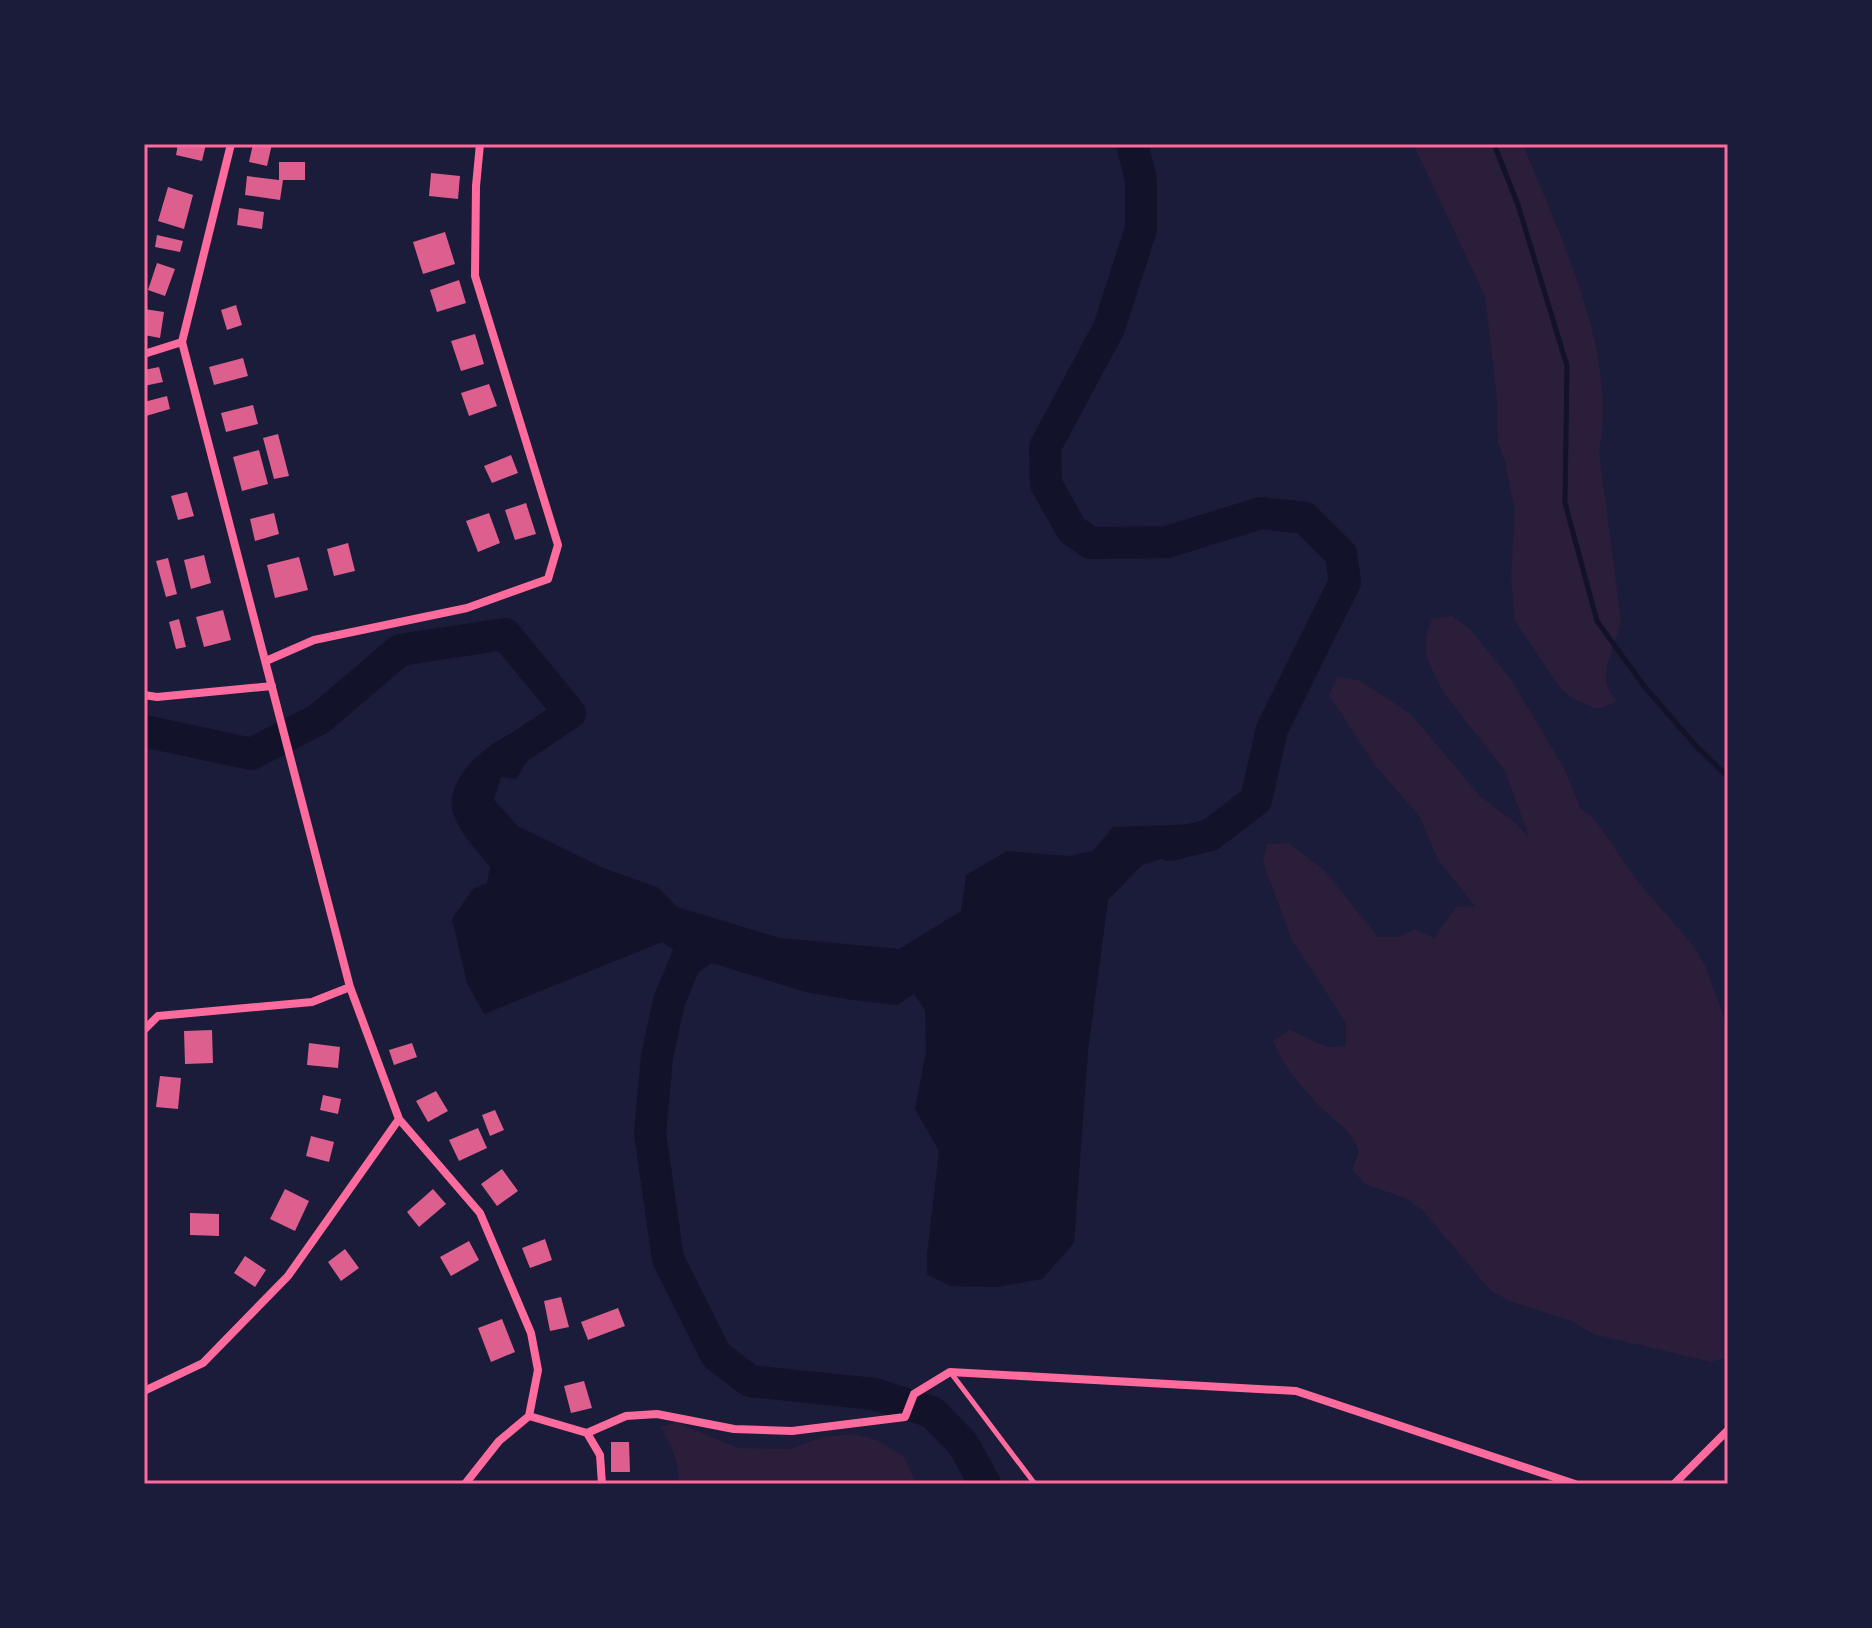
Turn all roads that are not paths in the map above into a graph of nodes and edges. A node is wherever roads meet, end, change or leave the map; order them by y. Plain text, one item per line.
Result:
1 (231, 144) edge
2 (480, 144) edge
3 (182, 342) junction
4 (144, 354) edge
5 (266, 661) junction
6 (272, 686) junction
7 (144, 695) edge
8 (350, 987) junction
9 (144, 1030) edge
10 (399, 1119) junction
11 (950, 1372) junction
12 (144, 1391) edge
13 (529, 1416) junction
14 (1728, 1430) edge
15 (587, 1433) junction
16 (465, 1484) edge
17 (602, 1484) edge
18 (1035, 1484) edge
19 (1575, 1484) edge
20 (1674, 1484) edge

1 - 3 street
2 - 5 street
3 - 4 street
3 - 5 street
5 - 6 street
6 - 7 street
6 - 8 street
8 - 9 street
8 - 10 street
10 - 12 street
10 - 13 street
11 - 15 street
11 - 18 lane
11 - 19 street
13 - 15 street
13 - 16 street
14 - 20 street
15 - 17 street

